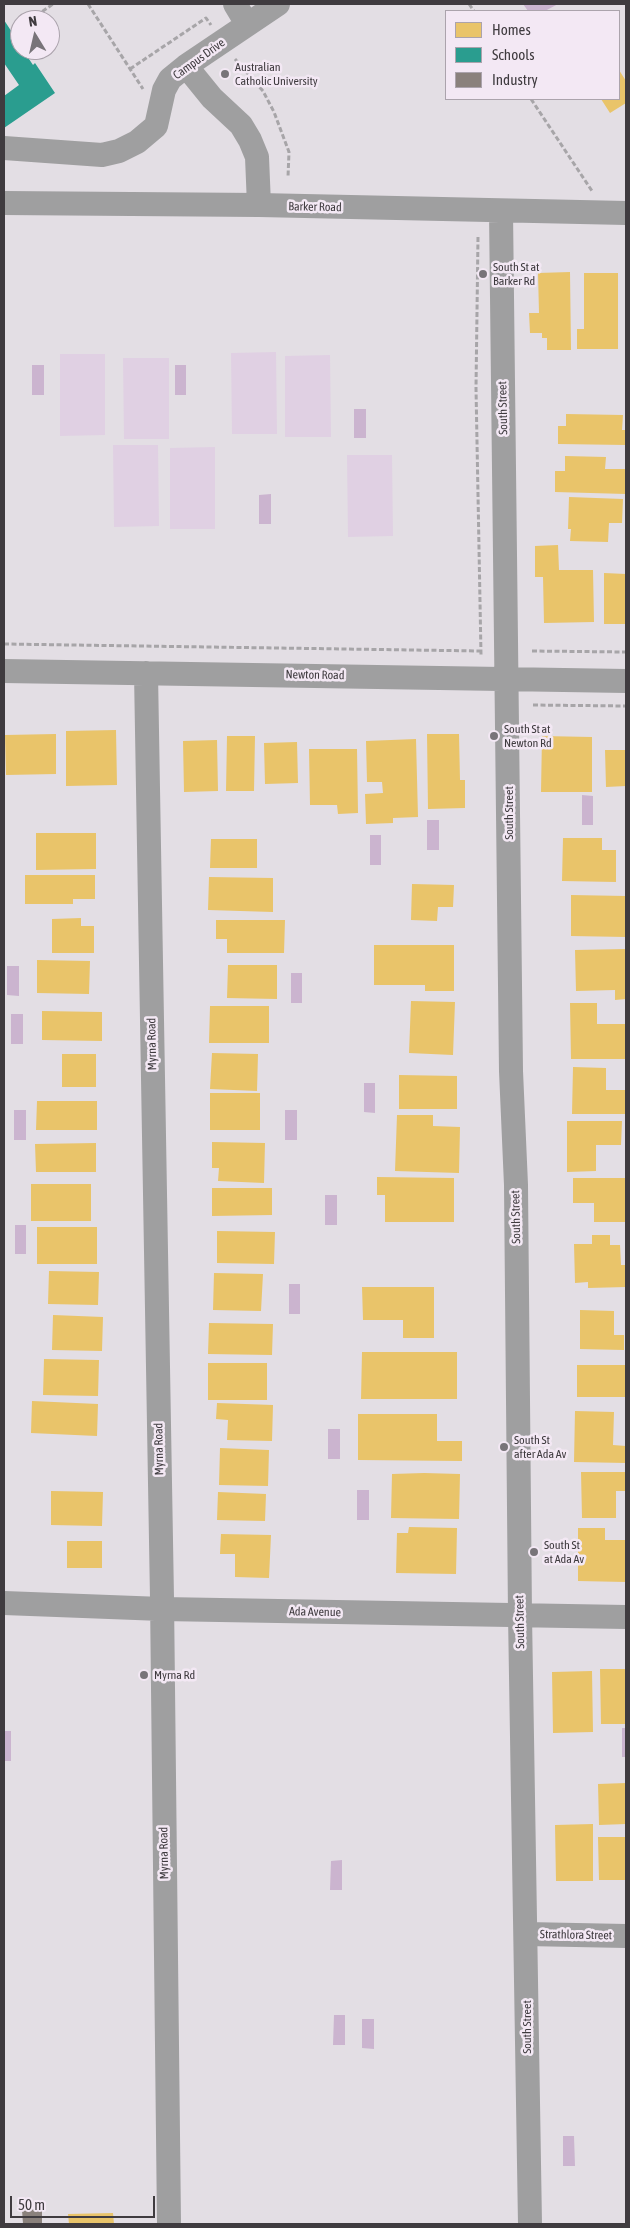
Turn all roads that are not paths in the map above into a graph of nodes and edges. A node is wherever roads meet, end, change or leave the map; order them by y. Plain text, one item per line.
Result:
1 (236, 4) edge
2 (278, 4) edge
3 (247, 24) junction
4 (186, 66) junction
5 (4, 148) edge
6 (4, 203) edge
7 (259, 206) junction
8 (500, 211) junction
9 (626, 213) edge
10 (4, 671) edge
11 (146, 673) junction
12 (508, 679) junction
13 (626, 681) edge
14 (4, 1603) edge
15 (162, 1609) junction
16 (520, 1616) junction
17 (626, 1617) edge
18 (526, 1934) junction
19 (626, 1936) edge
20 (169, 2224) edge
21 (530, 2224) edge

1 - 3 street
2 - 3 street, Campus Drive
3 - 4 street, Campus Drive
4 - 5 street, Campus Drive
4 - 7 street
6 - 7 street, Barker Road
7 - 8 street, Barker Road
8 - 9 street, Barker Road
8 - 12 street, South Street
10 - 11 street, Newton Road
11 - 12 street, Newton Road
11 - 15 street, Myrna Road
12 - 13 street, Newton Road
12 - 16 street, South Street
14 - 15 street, Ada Avenue
15 - 16 street, Ada Avenue
15 - 20 street, Myrna Road
16 - 17 street, Ada Avenue
16 - 18 street, South Street
18 - 19 street, Strathlora Street
18 - 21 street, South Street

